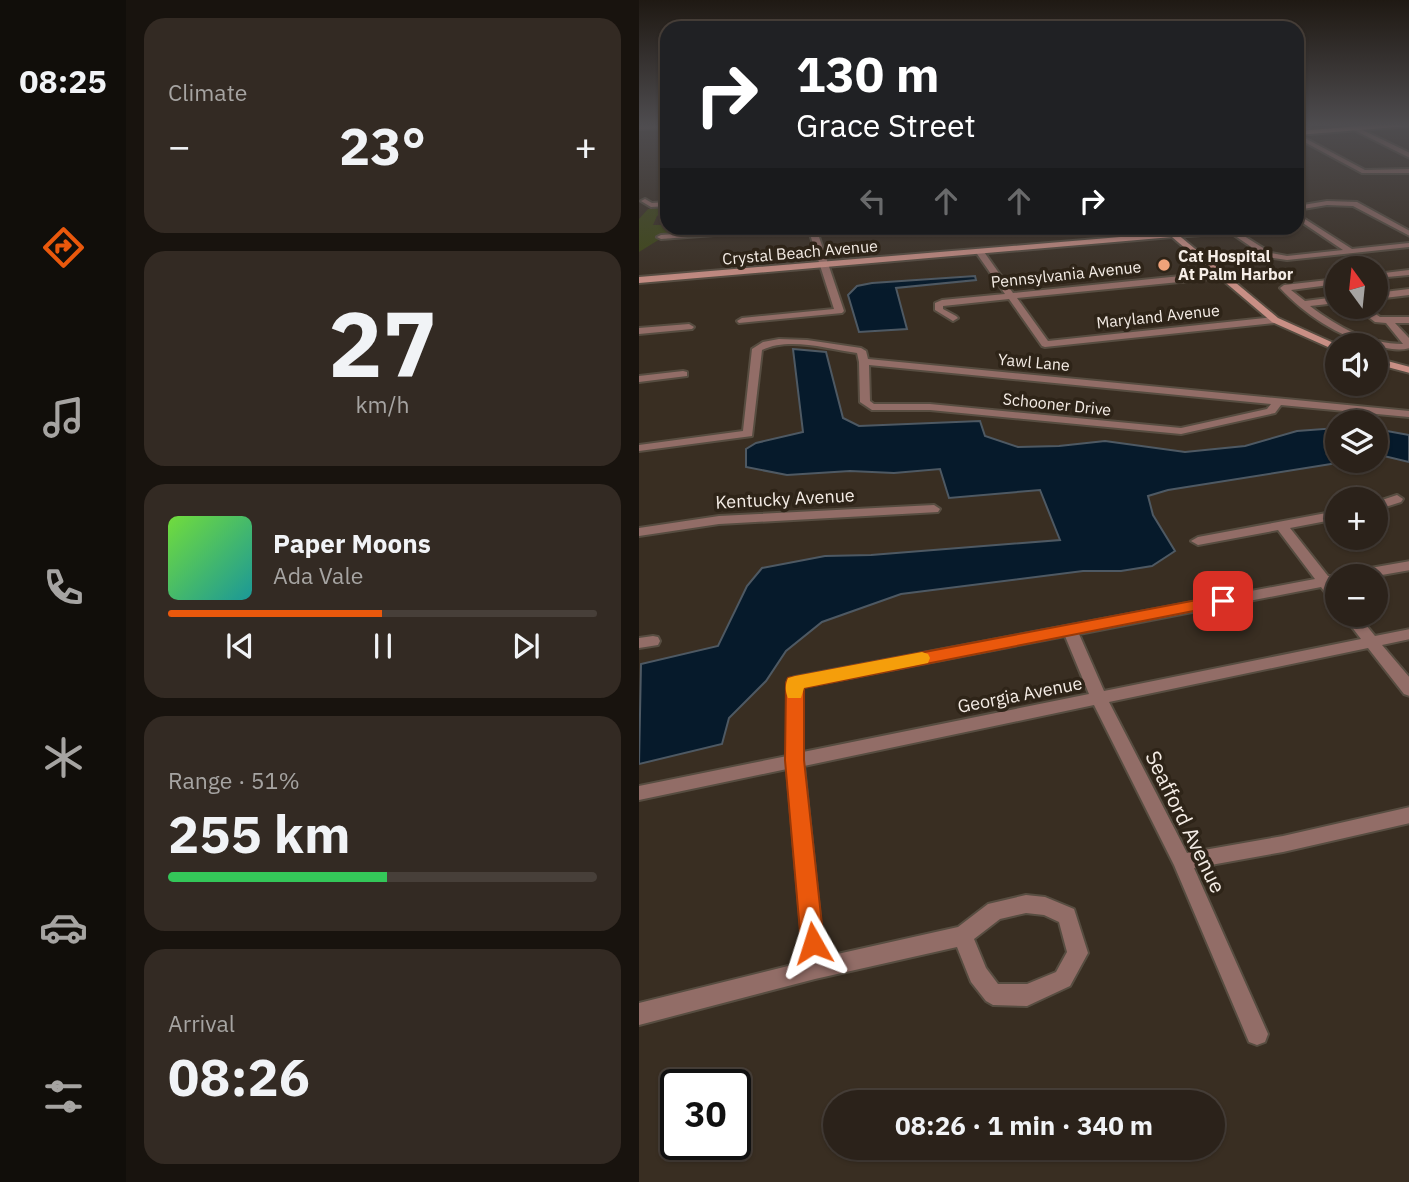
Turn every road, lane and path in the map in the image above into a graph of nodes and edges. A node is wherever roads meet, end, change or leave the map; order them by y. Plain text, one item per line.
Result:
1 (645, 201) dead end
2 (660, 204) edge
3 (1304, 207) edge
4 (1304, 221) edge
5 (1409, 234) edge
6 (688, 235) edge
7 (815, 235) edge
8 (1173, 235) joint
9 (1240, 235) edge
10 (661, 237) dead end
11 (1409, 245) edge
12 (979, 251) junction
13 (1350, 251) junction
14 (825, 264) junction
15 (1409, 272) edge
16 (1219, 275) junction
17 (1388, 275) edge
18 (639, 280) edge
19 (1325, 283) edge
20 (1409, 292) edge
21 (1388, 295) edge
22 (1009, 296) junction
23 (1325, 301) edge
24 (1302, 304) junction
25 (953, 318) dead end
26 (1380, 319) edge
27 (1275, 320) junction
28 (1409, 320) edge
29 (742, 321) dead end
30 (1389, 321) junction
31 (689, 327) dead end
32 (639, 331) edge
33 (1325, 343) edge
34 (864, 362) junction
35 (1388, 364) edge
36 (1409, 370) edge
37 (683, 374) dead end
38 (639, 379) edge
39 (1279, 401) junction
40 (1409, 414) edge
41 (639, 448) edge
42 (1397, 499) dead end
43 (1388, 502) edge
44 (934, 509) dead end
45 (1325, 517) edge
46 (1281, 526) junction
47 (639, 532) edge
48 (1198, 541) dead end
49 (1409, 565) edge
50 (1388, 569) edge
51 (1325, 574) edge
52 (1325, 581) edge
53 (1359, 627) edge
54 (1070, 630) junction
55 (1409, 634) edge
56 (1370, 642) junction
57 (1409, 690) edge
58 (1099, 699) junction
59 (795, 760) junction
60 (639, 793) edge
61 (1409, 815) edge
62 (1182, 862) junction
63 (963, 936) junction
64 (815, 969) junction
65 (639, 1014) edge
66 (1257, 1034) dead end

1 - 2 street
3 - 5 street
4 - 13 street
6 - 10 street
7 - 14 street
8 - 12 main road, Crystal Beach Avenue
8 - 16 main road
9 - 13 street
11 - 13 street
12 - 14 main road, Crystal Beach Avenue
12 - 22 street
14 - 18 main road, Crystal Beach Avenue
14 - 29 street
15 - 17 street
16 - 22 street, Pennsylvania Avenue
16 - 27 main road
19 - 24 street
20 - 21 street
22 - 25 street, Pennsylvania Avenue
22 - 27 street, Maryland Avenue
23 - 24 street
24 - 30 street
26 - 30 street
27 - 33 main road
28 - 30 street
31 - 32 street
34 - 39 street, Yawl Lane
34 - 39 street, Schooner Drive
34 - 41 street, Yawl Lane
35 - 36 main road
37 - 38 street
39 - 40 street, Yawl Lane
42 - 43 street
44 - 47 street, Kentucky Avenue
45 - 46 street
46 - 48 street
46 - 51 street
49 - 50 street
52 - 54 street
53 - 56 street
54 - 58 street, Seafford Avenue
54 - 59 street
55 - 56 street, Georgia Avenue
56 - 57 street
56 - 58 street, Georgia Avenue
58 - 59 street, Georgia Avenue
58 - 62 street, Seafford Avenue
59 - 60 street, Georgia Avenue
59 - 64 street
61 - 62 street
62 - 66 street, Seafford Avenue
63 - 63 street
63 - 64 street
64 - 65 street

